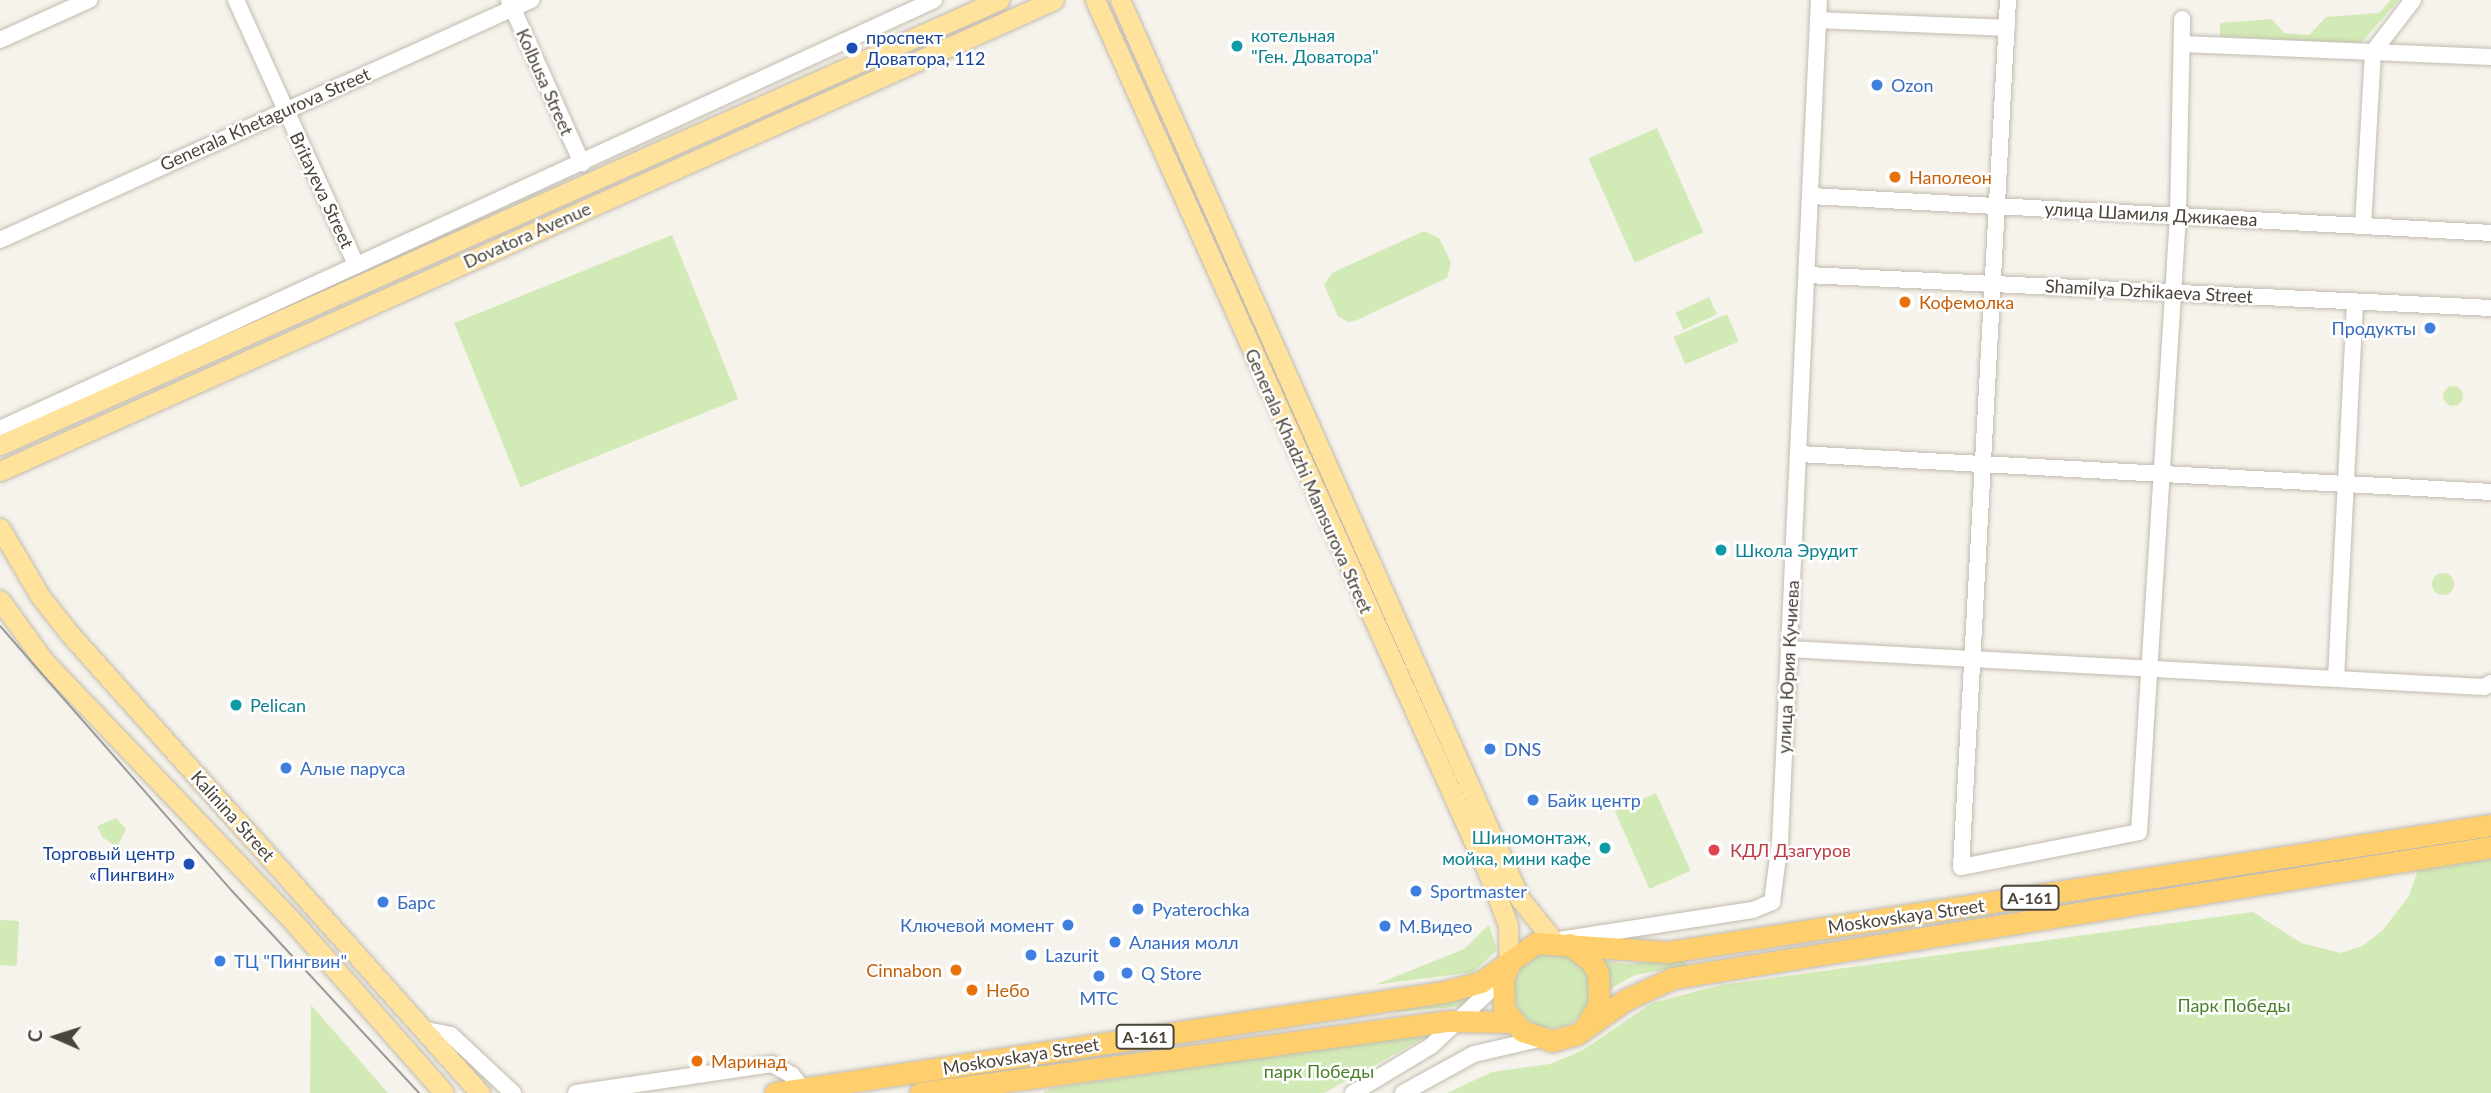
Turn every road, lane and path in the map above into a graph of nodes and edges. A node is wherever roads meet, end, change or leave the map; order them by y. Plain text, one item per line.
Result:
1 (89, 0) edge
2 (236, 0) edge
3 (531, 0) edge
4 (934, 0) edge
5 (999, 0) edge
6 (1054, 0) edge
7 (1095, 0) edge
8 (1120, 0) edge
9 (1819, 0) edge
10 (2008, 0) edge
11 (2413, 0) edge
12 (511, 4) edge
13 (2182, 19) dead end
14 (1818, 20) junction
15 (2007, 28) junction
16 (0, 40) edge
17 (2182, 44) junction
18 (2373, 52) junction
19 (2491, 57) edge
20 (284, 108) junction
21 (582, 163) junction
22 (1208, 196) junction
23 (1811, 196) junction
24 (1187, 206) junction
25 (1998, 208) junction
26 (2178, 215) junction
27 (2363, 224) junction
28 (2491, 233) edge
29 (0, 240) edge
30 (356, 265) junction
31 (1807, 275) junction
32 (1993, 283) junction
33 (2174, 292) junction
34 (2355, 303) junction
35 (2491, 308) edge
36 (0, 429) edge
37 (0, 444) edge
38 (1799, 454) junction
39 (1986, 463) junction
40 (0, 471) edge
41 (2163, 472) junction
42 (2346, 483) junction
43 (2491, 492) edge
44 (0, 528) edge
45 (0, 600) edge
46 (1789, 649) junction
47 (1975, 659) junction
48 (2152, 668) junction
49 (2336, 678) junction
50 (2491, 683) edge
51 (2491, 825) edge
52 (2491, 847) edge
53 (1561, 942) junction
54 (1506, 971) junction
55 (1461, 1021) junction
56 (1512, 1022) junction
57 (1588, 1024) junction
58 (426, 1030) junction
59 (1539, 1039) junction
60 (488, 1072) junction
61 (466, 1076) junction
62 (803, 1089) junction
63 (444, 1093) edge
64 (480, 1093) edge
65 (513, 1093) edge
66 (576, 1093) edge
67 (775, 1093) edge
68 (920, 1093) edge
69 (1353, 1093) edge
70 (1403, 1093) edge

1 - 16 street
2 - 20 street, Britayeva Street
3 - 12 street, Generala Khetagurova Street
4 - 21 street
5 - 37 main road, Dovatora Avenue
6 - 40 main road, Dovatora Avenue
7 - 24 main road, Generala Khadzhi Mamsurova Street
8 - 22 main road, Generala Khadzhi Mamsurova Street
9 - 14 street, улица Юрия Кучиева
10 - 15 street
11 - 18 street
12 - 20 street, Generala Khetagurova Street
12 - 21 street, Kolbusa Street
13 - 17 street
14 - 15 street
14 - 23 street, улица Юрия Кучиева
15 - 25 street
17 - 18 street
17 - 26 street
18 - 19 street
18 - 27 street
20 - 29 street, Generala Khetagurova Street
20 - 30 street, Britayeva Street
21 - 30 street
22 - 24 main road
22 - 53 main road, Generala Khadzhi Mamsurova Street
23 - 25 street, улица Шамиля Джикаева
23 - 31 street, улица Юрия Кучиева
24 - 54 main road, Generala Khadzhi Mamsurova Street
25 - 26 street, улица Шамиля Джикаева
25 - 32 street
26 - 27 street, улица Шамиля Джикаева
26 - 33 street
27 - 28 street, улица Шамиля Джикаева
30 - 36 street
31 - 32 street, Shamilya Dzhikaeva Street
31 - 38 street, улица Юрия Кучиева
32 - 33 street, Shamilya Dzhikaeva Street
32 - 39 street
33 - 34 street, Shamilya Dzhikaeva Street
33 - 41 street
34 - 35 street, Shamilya Dzhikaeva Street
34 - 42 street
38 - 39 street
38 - 46 street, улица Юрия Кучиева
39 - 41 street
39 - 47 street
41 - 42 street
41 - 48 street
42 - 43 street
42 - 49 street
44 - 58 main road, Kalinina Street
45 - 63 main road, Kalinina Street
46 - 47 street
46 - 53 street, улица Юрия Кучиева
47 - 48 street
47 - 48 street
48 - 49 street
49 - 50 street
51 - 53 highway, Moskovskaya Street / А-161
52 - 57 highway, Moskovskaya Street / А-161
53 - 54 highway, Moskovskaya Street / А-161
53 - 57 highway
54 - 55 street
54 - 56 highway
54 - 62 highway, Moskovskaya Street / А-161
55 - 56 highway, Moskovskaya Street / А-161
55 - 68 highway, Moskovskaya Street / А-161
55 - 69 street
56 - 59 highway
57 - 59 highway, Moskovskaya Street / А-161
58 - 60 street
58 - 61 main road, Kalinina Street
59 - 70 street
60 - 61 street
60 - 65 street
61 - 64 main road, Kalinina Street
62 - 66 street
62 - 67 highway, Moskovskaya Street / А-161

